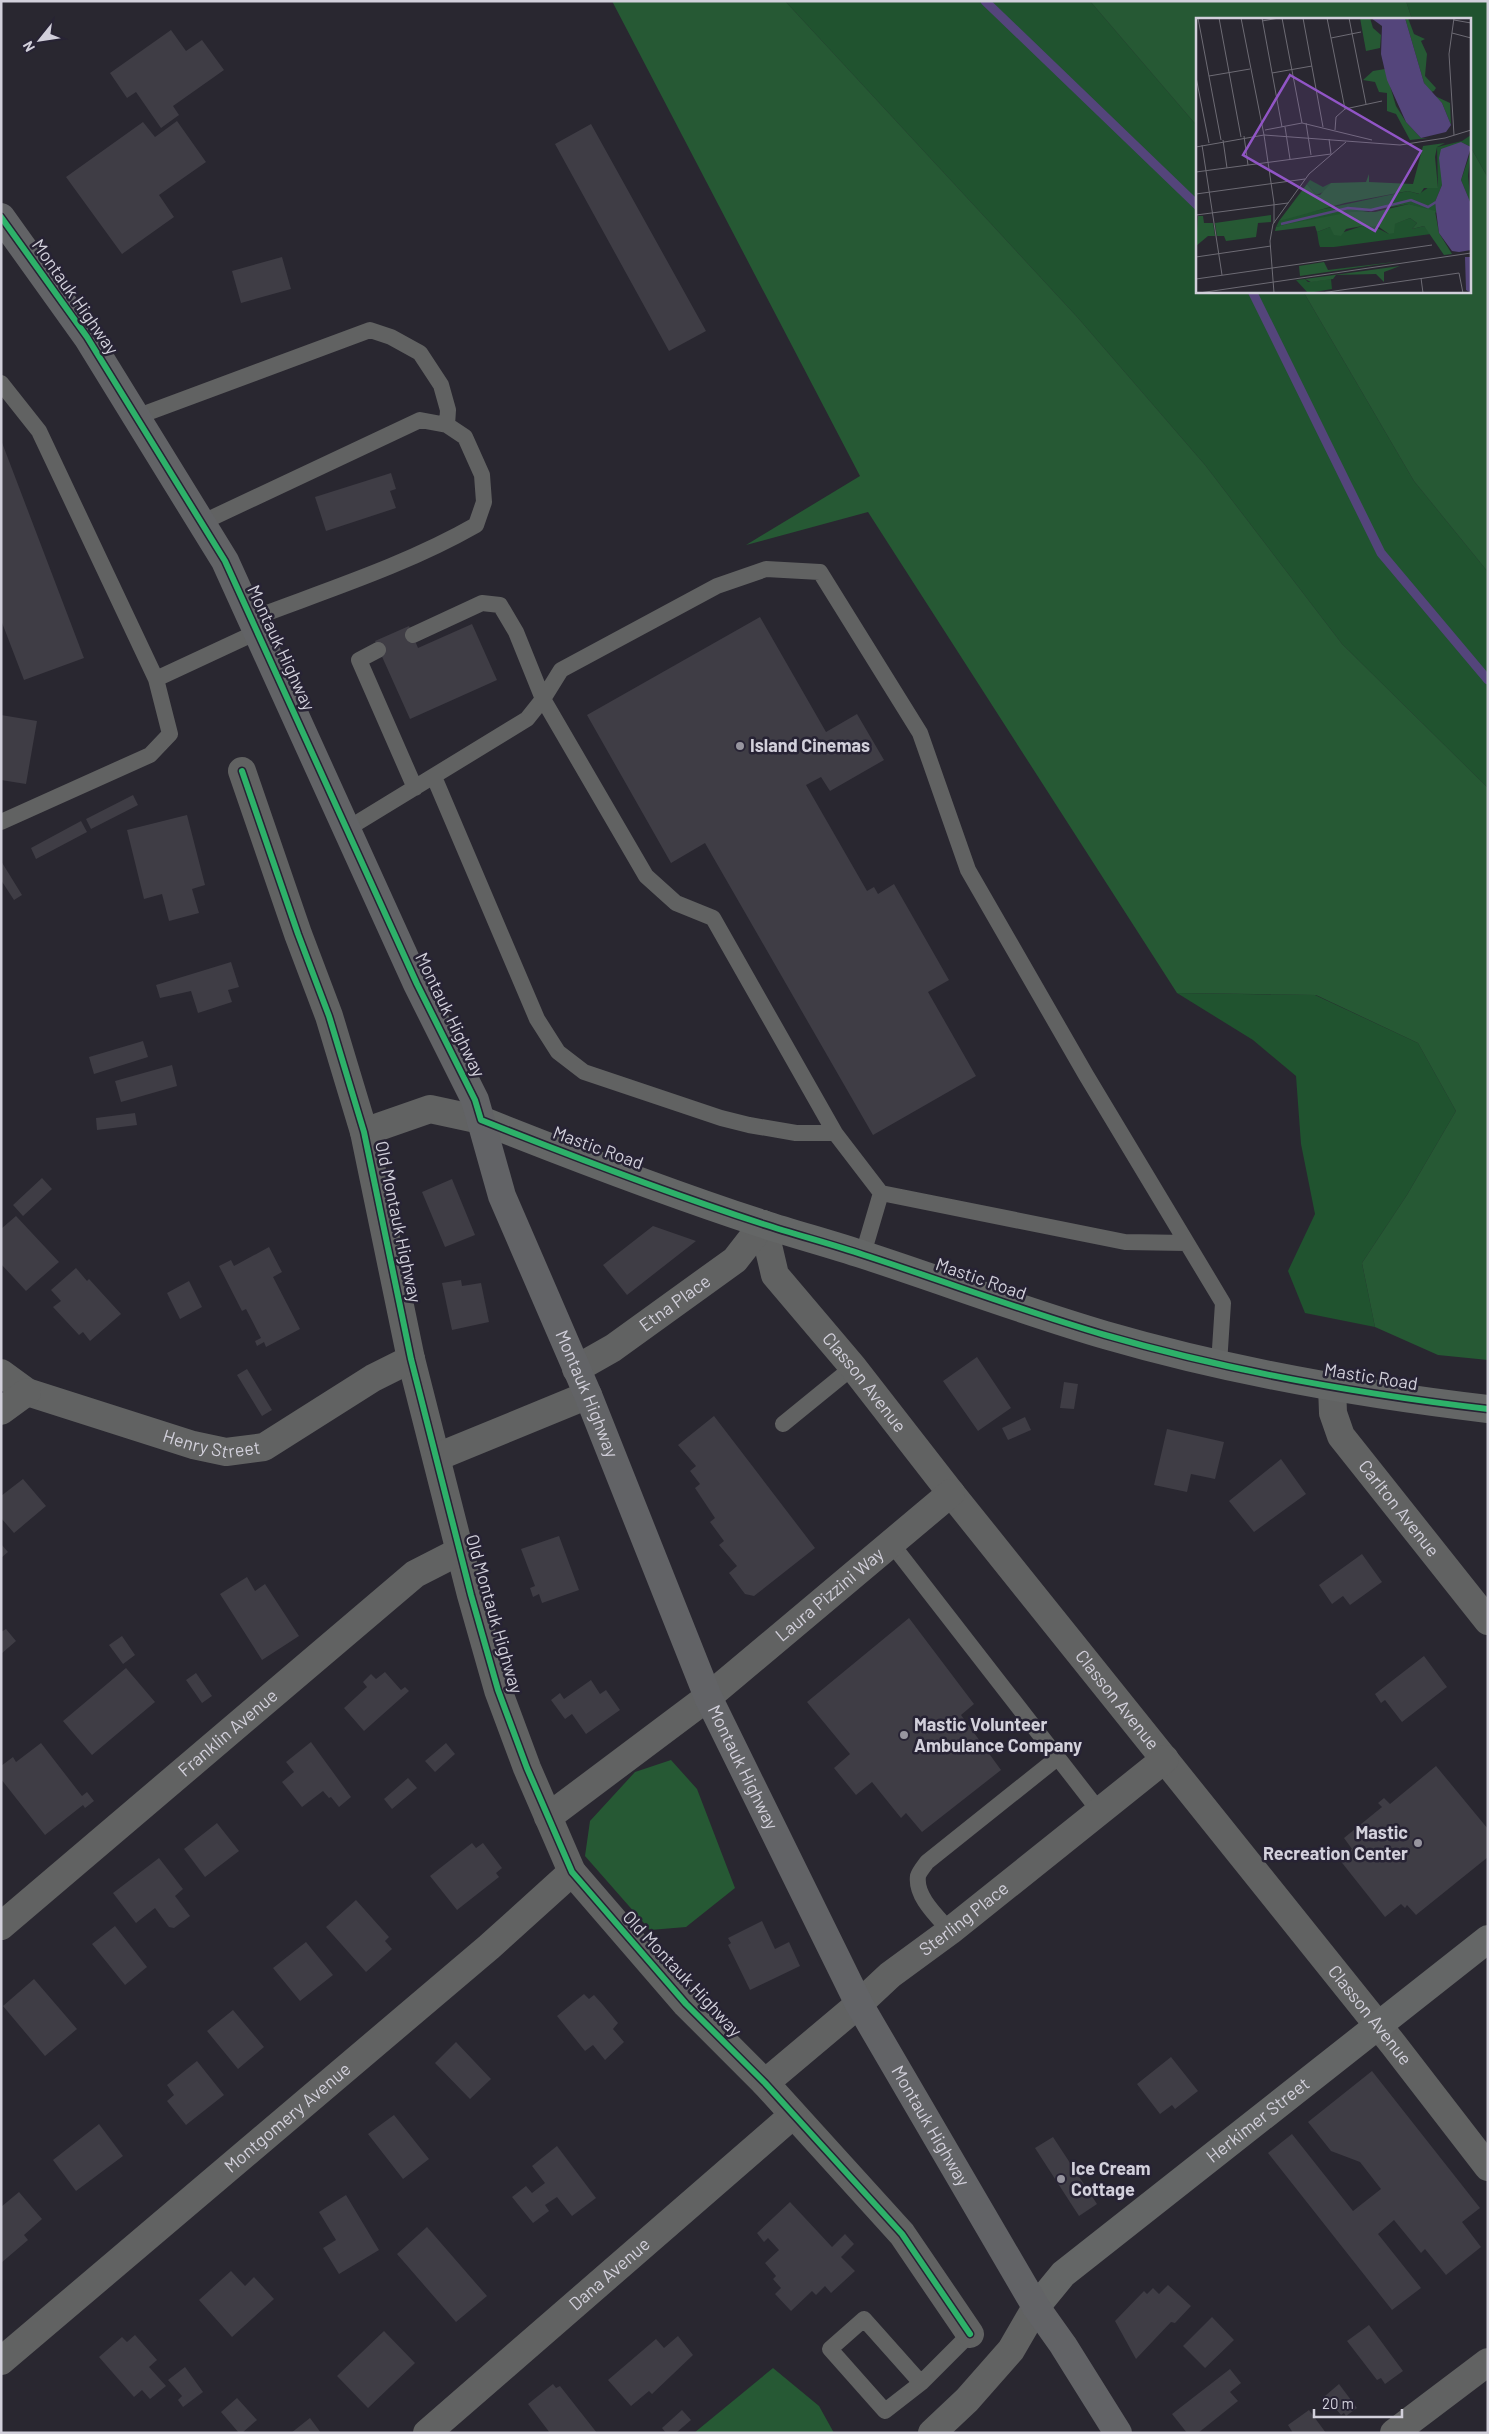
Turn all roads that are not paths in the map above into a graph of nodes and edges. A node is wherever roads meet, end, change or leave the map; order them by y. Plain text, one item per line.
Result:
1 (1, 217) edge
2 (1, 383) edge
3 (136, 417) junction
4 (448, 425) junction
5 (201, 523) junction
6 (254, 626) junction
7 (413, 635) dead end
8 (378, 650) dead end
9 (156, 679) junction
10 (543, 699) junction
11 (242, 771) dead end
12 (434, 777) junction
13 (415, 788) junction
14 (1, 822) edge
15 (347, 829) junction
16 (481, 1120) junction
17 (364, 1132) junction
18 (834, 1133) junction
19 (881, 1193) junction
20 (763, 1224) junction
21 (1187, 1243) junction
22 (863, 1254) junction
23 (411, 1359) junction
24 (1219, 1364) junction
25 (853, 1367) junction
26 (576, 1369) junction
27 (1, 1373) edge
28 (1332, 1386) junction
29 (27, 1392) junction
30 (588, 1395) junction
31 (1488, 1408) edge
32 (1, 1411) edge
33 (783, 1424) dead end
34 (437, 1457) junction
35 (951, 1493) junction
36 (891, 1543) junction
37 (460, 1551) junction
38 (1488, 1621) edge
39 (708, 1696) junction
40 (1056, 1759) junction
41 (1165, 1759) junction
42 (1100, 1812) junction
43 (548, 1818) junction
44 (572, 1872) junction
45 (1, 1926) edge
46 (950, 1931) junction
47 (1488, 1939) edge
48 (859, 2004) junction
49 (1378, 2026) junction
50 (764, 2083) junction
51 (794, 2115) junction
52 (1488, 2167) edge
53 (1036, 2307) junction
54 (970, 2334) joint
55 (1, 2361) edge
56 (1488, 2362) edge
57 (921, 2383) junction
58 (427, 2433) edge
59 (932, 2433) edge
60 (1118, 2433) edge
61 (1394, 2433) edge

1 - 3 main road, Montauk Highway
2 - 9 lane
3 - 4 lane
3 - 5 main road, Montauk Highway
4 - 5 lane
4 - 6 lane
5 - 6 main road, Montauk Highway
6 - 9 lane
6 - 15 main road, Montauk Highway
7 - 10 lane
8 - 13 lane
9 - 14 lane
10 - 12 lane
10 - 18 lane
10 - 21 lane
11 - 17 street, Old Montauk Highway
12 - 13 lane
12 - 18 lane
13 - 15 lane
15 - 16 main road, Montauk Highway
16 - 17 street, Old Montauk Highway
16 - 20 main road, Mastic Road
16 - 26 main road, Montauk Highway
17 - 23 street, Old Montauk Highway
18 - 19 lane
19 - 21 lane
19 - 22 lane
20 - 22 main road, Mastic Road
20 - 25 street, Classon Avenue
20 - 26 street, Etna Place
21 - 24 lane
22 - 24 main road, Mastic Road
23 - 29 street, Henry Street
23 - 34 street, Old Montauk Highway
24 - 28 main road, Mastic Road
25 - 33 lane
25 - 35 street, Classon Avenue
26 - 30 main road, Montauk Highway
27 - 29 street, Henry Street
28 - 31 main road, Mastic Road
28 - 38 street, Carlton Avenue
29 - 32 street
30 - 34 street
30 - 39 main road, Montauk Highway
34 - 37 street, Old Montauk Highway
35 - 36 street, Laura Pizzini Way
35 - 41 street, Classon Avenue
36 - 39 street, Laura Pizzini Way
36 - 40 lane
37 - 43 street, Old Montauk Highway
37 - 45 street, Franklin Avenue
39 - 43 street
39 - 48 main road, Montauk Highway
40 - 42 lane
40 - 46 lane
41 - 42 street, Sterling Place
41 - 49 street, Classon Avenue
42 - 46 street, Sterling Place
43 - 44 street, Old Montauk Highway
44 - 50 street, Old Montauk Highway
44 - 55 street, Montgomery Avenue
46 - 48 street, Sterling Place
47 - 49 main road, Herkimer Street
48 - 50 street, Sterling Place
48 - 53 main road, Montauk Highway
49 - 52 street, Classon Avenue
49 - 53 main road, Herkimer Street
50 - 51 street, Old Montauk Highway
51 - 54 street, Old Montauk Highway
51 - 58 street, Dana Avenue
53 - 59 street
53 - 60 main road, Montauk Highway
54 - 57 lane
56 - 61 street
57 - 57 lane

